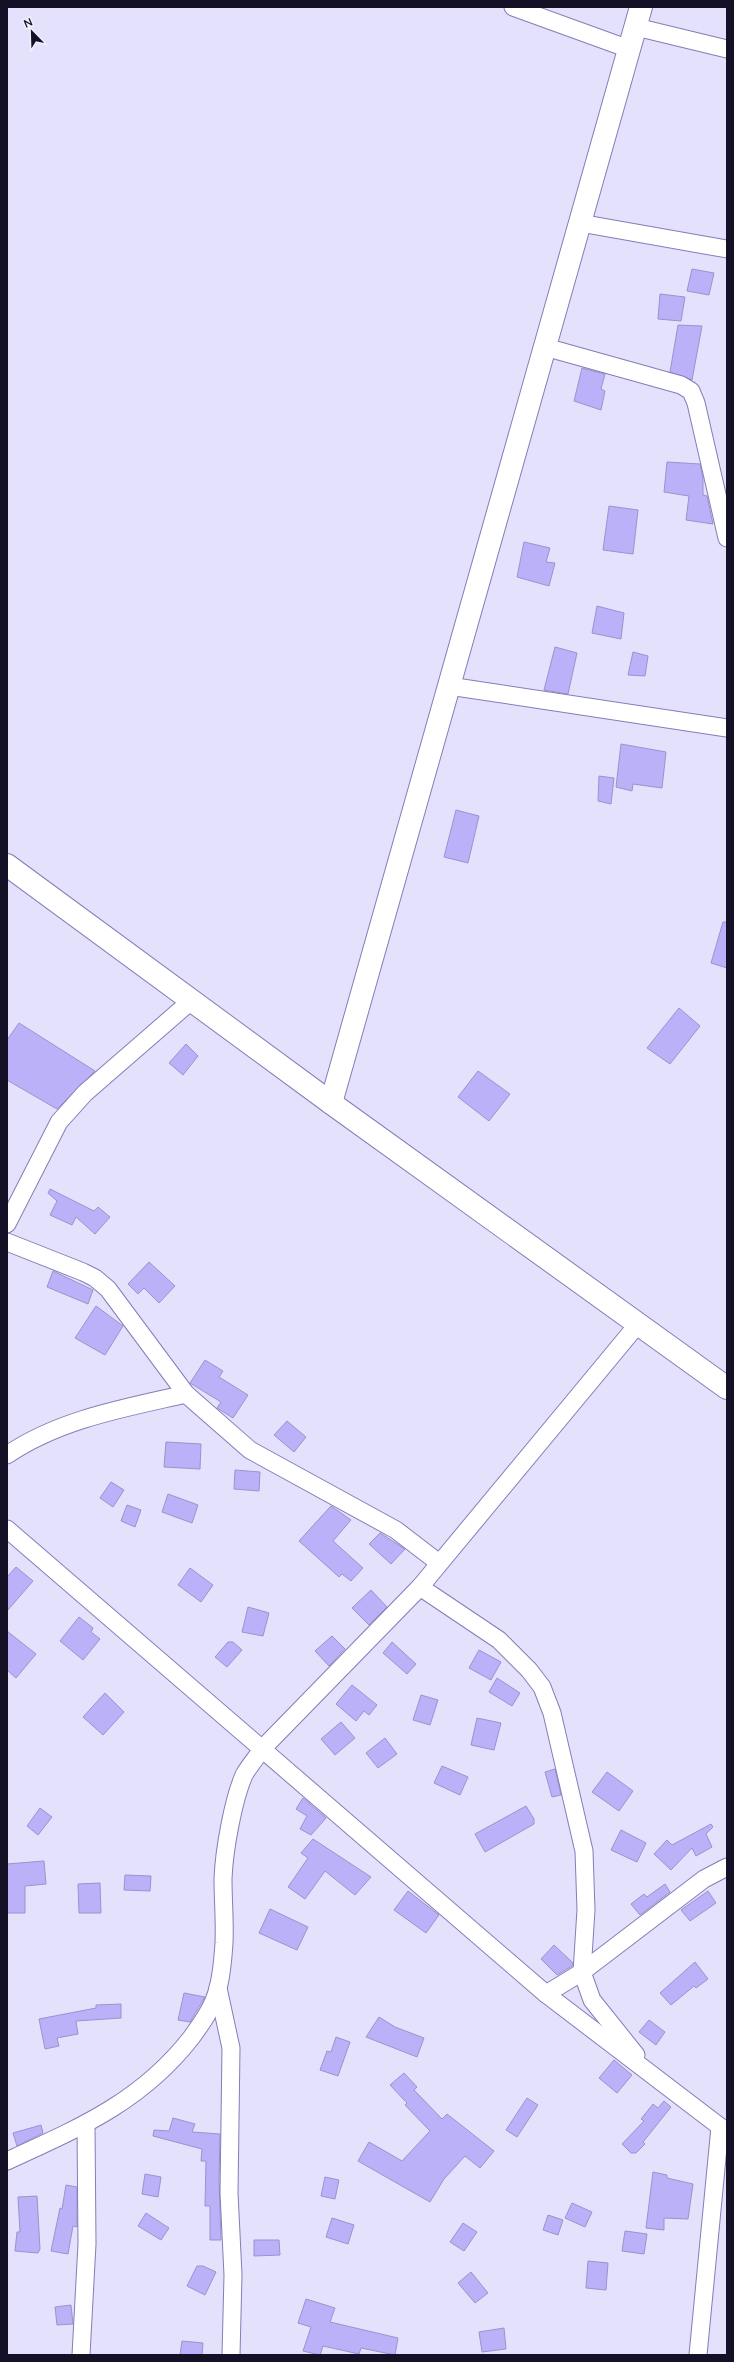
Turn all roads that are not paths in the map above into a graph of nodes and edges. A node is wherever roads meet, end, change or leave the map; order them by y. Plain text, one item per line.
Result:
1 (513, 7) edge
2 (638, 17) edge
3 (629, 49) junction
4 (727, 49) edge
5 (580, 223) junction
6 (727, 249) edge
7 (545, 347) junction
8 (727, 538) edge
9 (449, 686) junction
10 (727, 728) edge
11 (7, 865) edge
12 (190, 1001) junction
13 (331, 1103) junction
14 (7, 1224) edge
15 (7, 1242) edge
16 (638, 1324) junction
17 (727, 1388) edge
18 (186, 1394) junction
19 (7, 1455) edge
20 (7, 1529) edge
21 (439, 1563) junction
22 (420, 1586) junction
23 (263, 1748) junction
24 (727, 1867) edge
25 (582, 1972) junction
26 (218, 1988) junction
27 (546, 1994) junction
28 (647, 2070) junction
29 (86, 2125) junction
30 (724, 2130) edge
31 (7, 2161) edge
32 (81, 2355) edge
33 (231, 2355) edge
34 (698, 2355) edge

1 - 3 street
2 - 3 street
2 - 4 street
3 - 5 street
5 - 6 street
5 - 7 street
7 - 8 street
7 - 9 street
9 - 10 street
9 - 13 street
11 - 12 street
12 - 13 street
12 - 14 street
13 - 16 street
15 - 18 street
16 - 17 street
16 - 21 street
18 - 19 street
18 - 21 street
20 - 23 street
21 - 22 street
22 - 23 street
22 - 25 street
23 - 26 street
23 - 27 street
24 - 25 street
25 - 27 street
25 - 28 street
26 - 29 street
26 - 33 street
27 - 28 street
28 - 30 street
29 - 31 street
29 - 32 street
30 - 34 street

